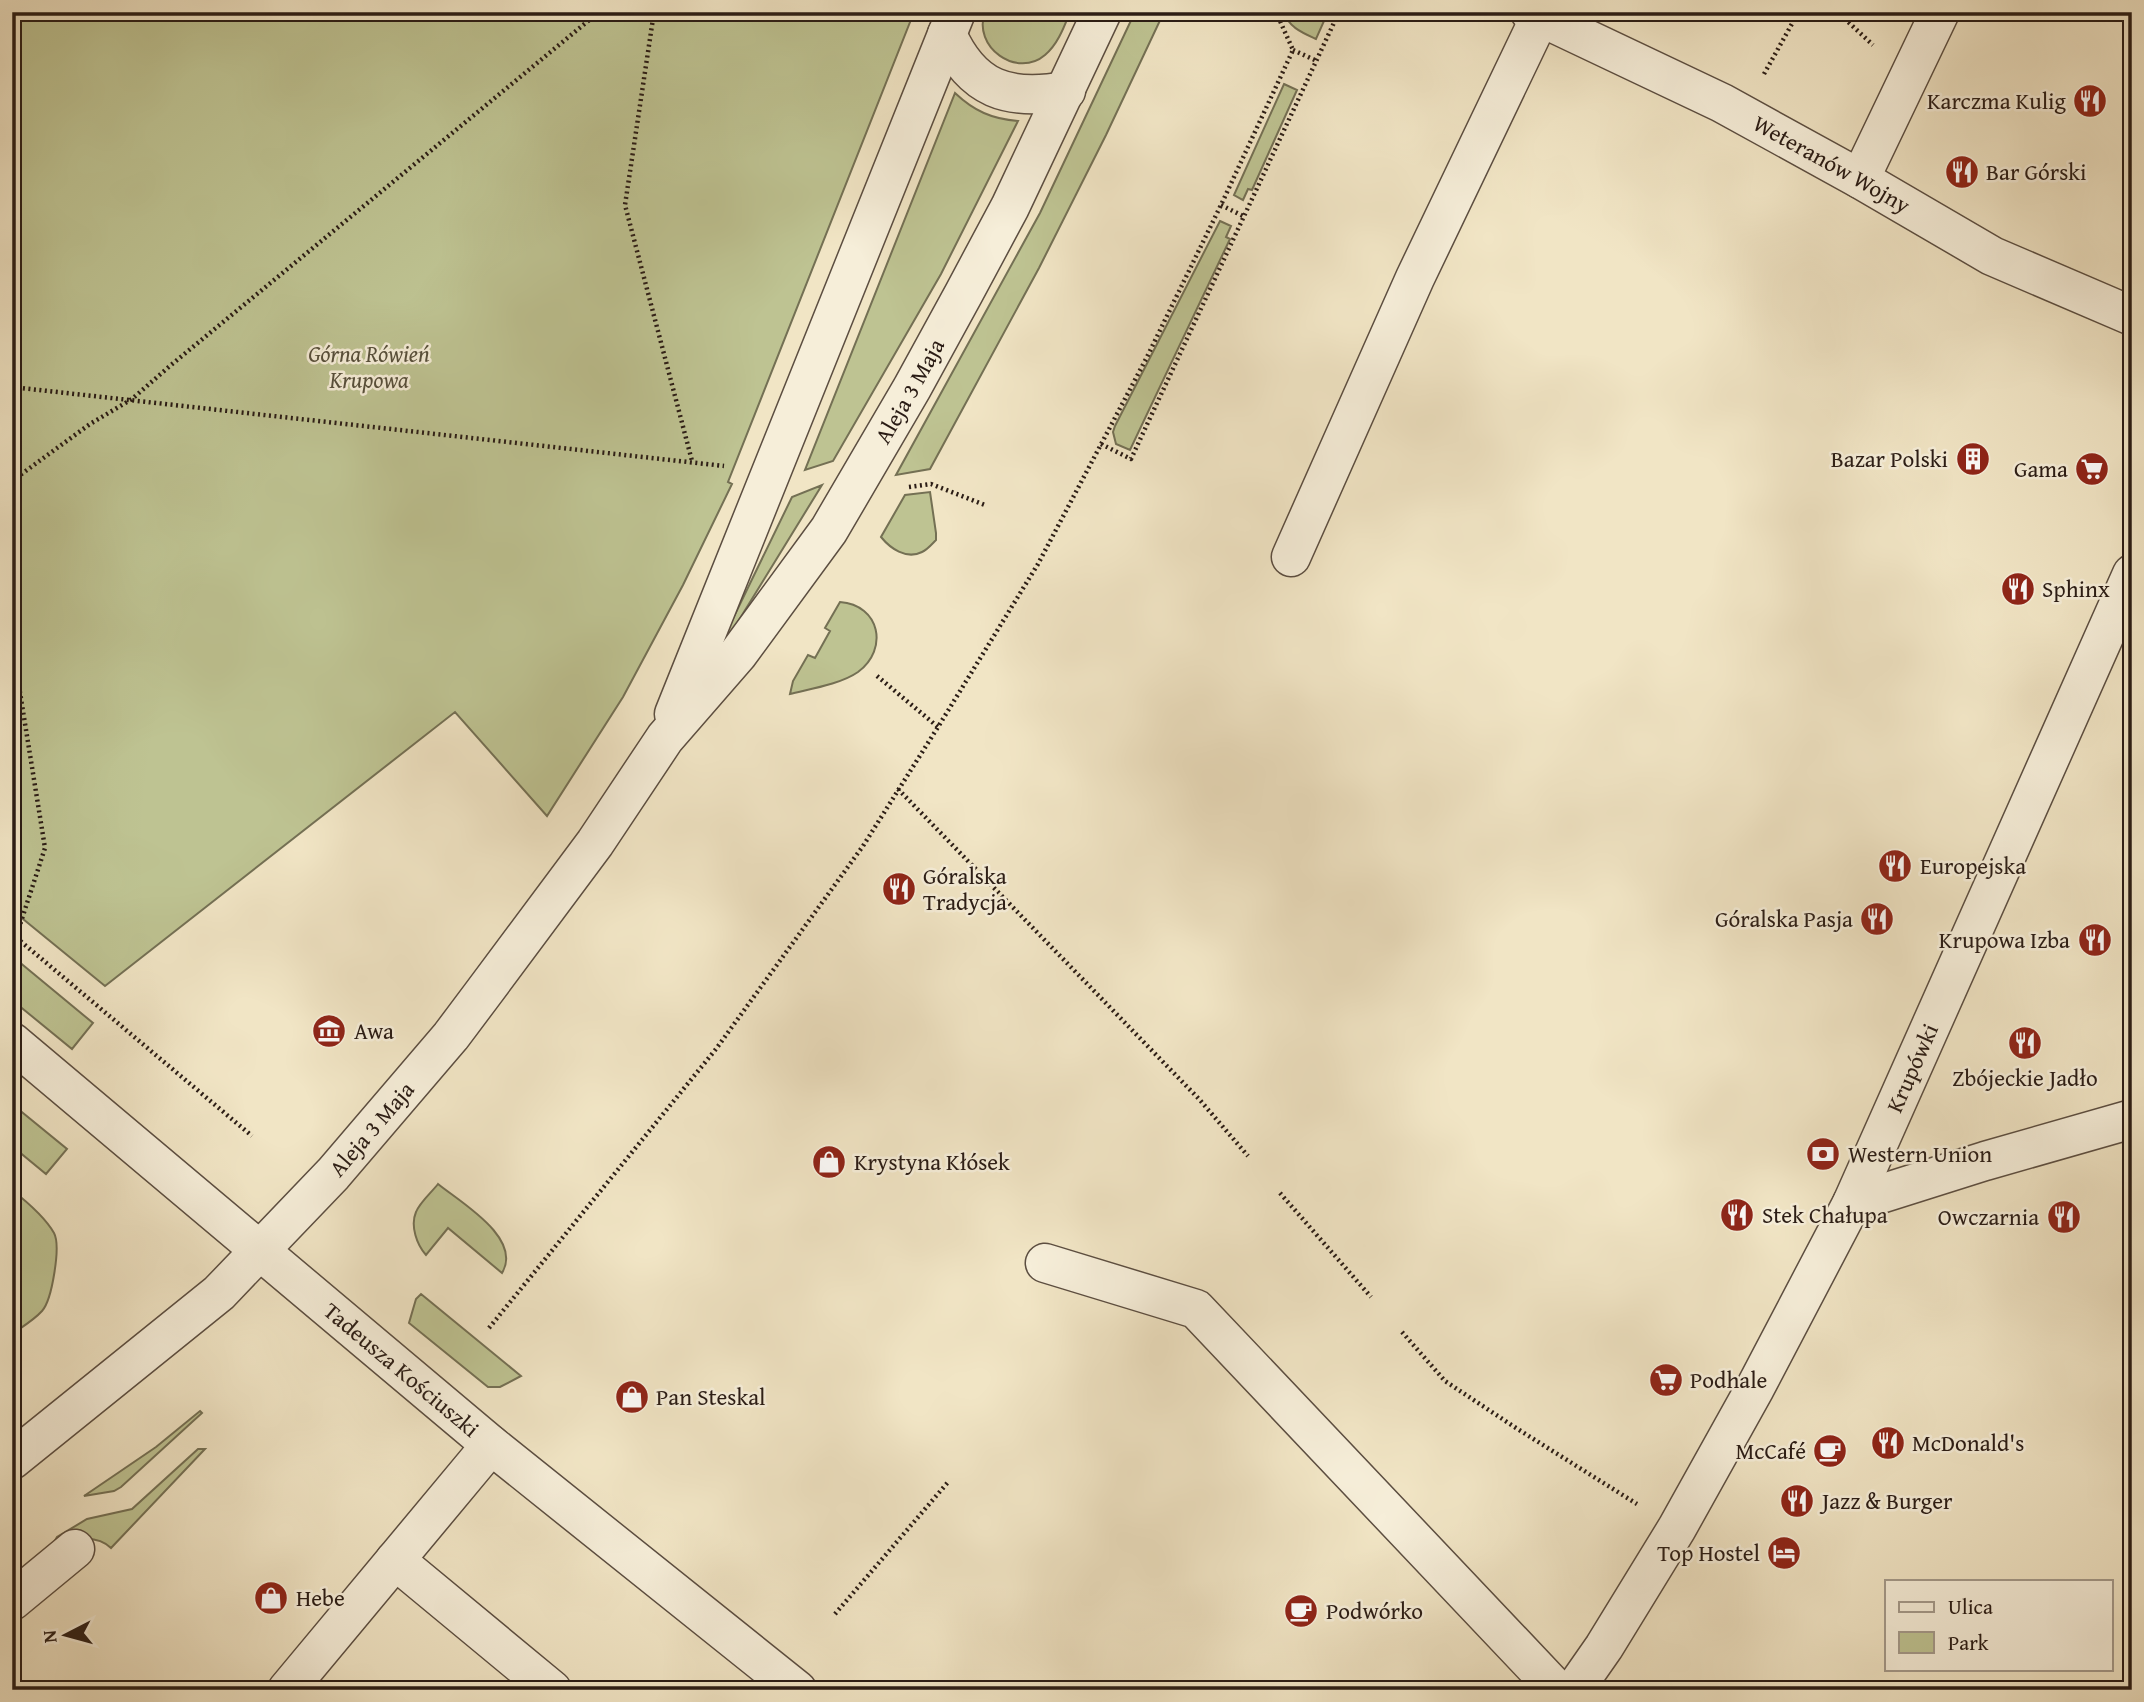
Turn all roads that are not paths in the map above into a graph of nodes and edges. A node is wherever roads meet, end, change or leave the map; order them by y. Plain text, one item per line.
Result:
1 (1102, 12) edge
2 (1940, 12) edge
3 (1535, 15) edge
4 (951, 23) edge
5 (1066, 91) junction
6 (1860, 180) junction
7 (2132, 316) edge
8 (1291, 557) dead end
9 (2132, 574) edge
10 (664, 738) junction
11 (12, 1042) edge
12 (2132, 1119) edge
13 (1852, 1203) junction
14 (261, 1250) junction
15 (1045, 1263) dead end
16 (491, 1445) junction
17 (12, 1460) edge
18 (75, 1549) dead end
19 (395, 1560) junction
20 (12, 1601) edge
21 (287, 1690) edge
22 (552, 1690) edge
23 (797, 1690) edge
24 (1557, 1690) edge
25 (1574, 1690) edge

1 - 5 street, Aleja 3 Maja
2 - 6 street
3 - 6 street, Weteranów Wojny
3 - 8 street
4 - 5 street
4 - 10 street, Aleja 3 Maja
5 - 10 street, Aleja 3 Maja
6 - 7 street, Weteranów Wojny
9 - 13 street, Krupówki
10 - 14 street, Aleja 3 Maja
11 - 14 street, Tadeusza Kościuszki
12 - 13 street
13 - 25 street, Krupówki
14 - 16 street, Tadeusza Kościuszki
14 - 17 street, Aleja 3 Maja
15 - 24 street
16 - 19 street
16 - 23 street, Tadeusza Kościuszki
18 - 20 street
19 - 21 street
19 - 22 street

